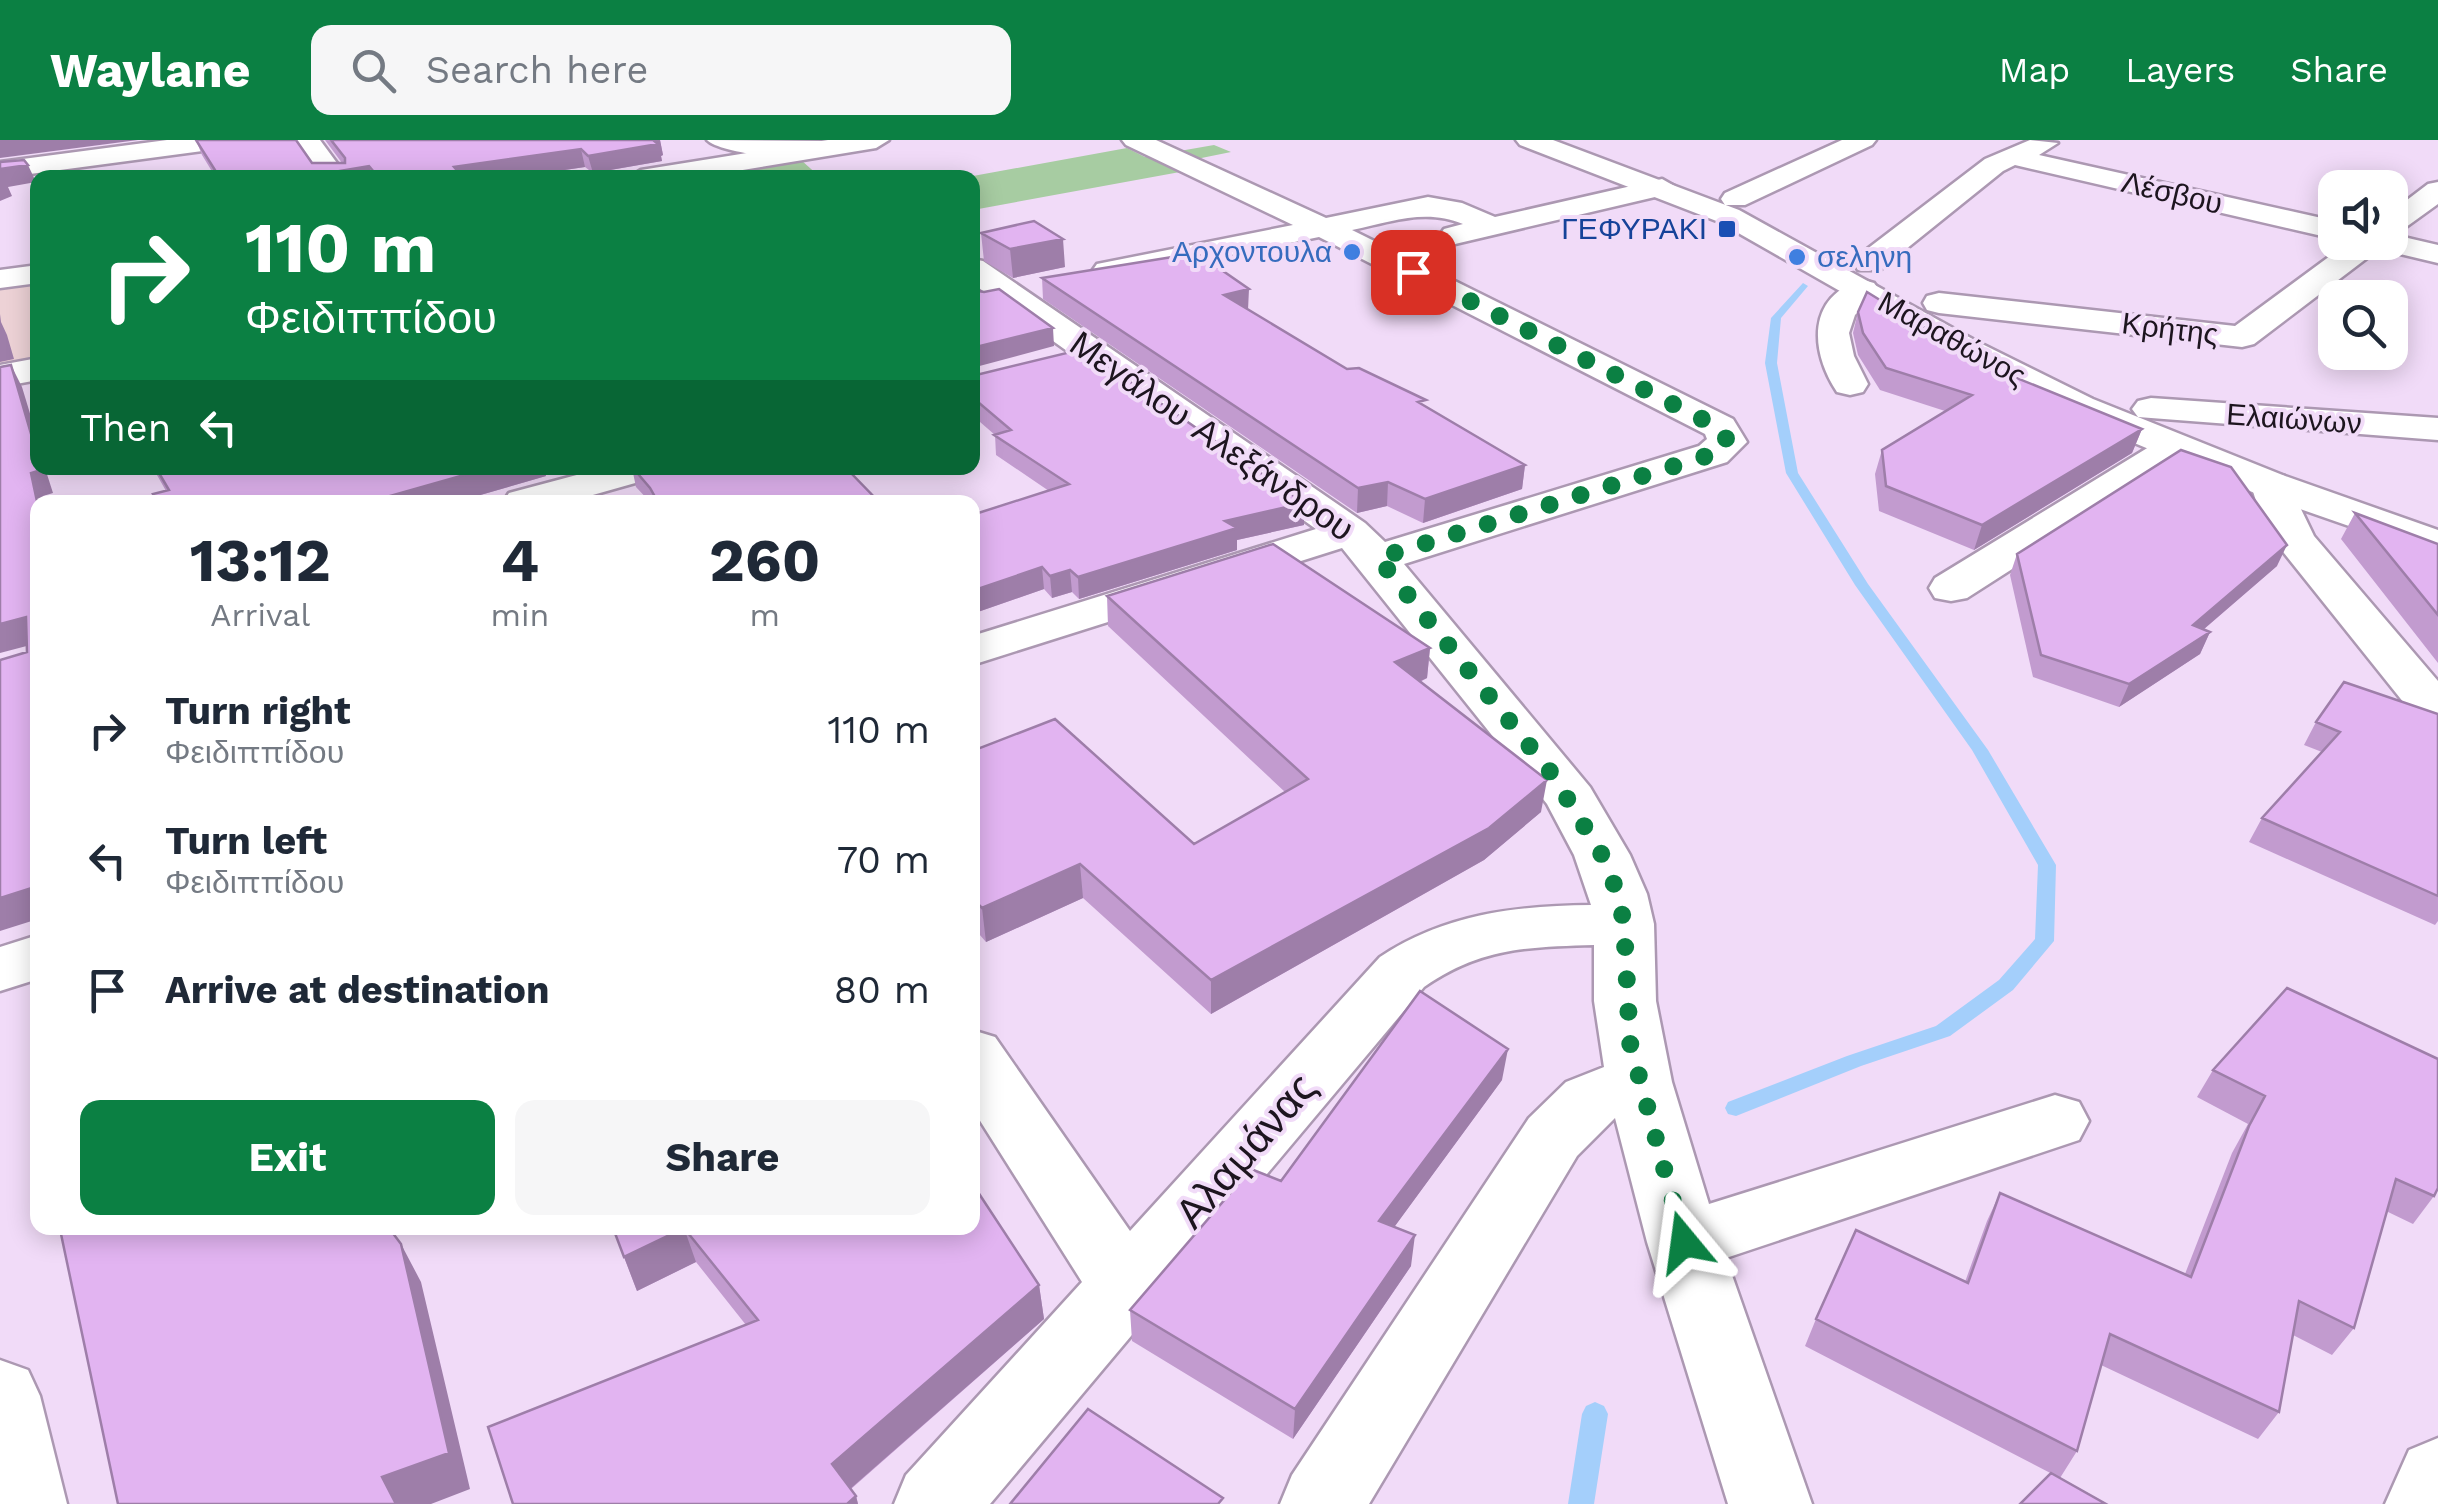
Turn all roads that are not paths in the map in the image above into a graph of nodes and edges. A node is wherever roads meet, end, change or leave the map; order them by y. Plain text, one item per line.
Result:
1 (225, 140) edge
2 (307, 140) edge
3 (876, 140) edge
4 (1185, 140) edge
5 (1529, 140) edge
6 (1572, 140) edge
7 (1863, 140) edge
8 (2052, 140) edge
9 (1142, 143) edge
10 (816, 144) edge
11 (689, 149) dead end
12 (716, 153) edge
13 (2009, 156) junction
14 (845, 168) dead end
15 (0, 170) edge
16 (330, 170) edge
17 (666, 170) edge
18 (1662, 187) junction
19 (2438, 190) edge
20 (1735, 199) junction
21 (2408, 213) edge
22 (1492, 226) junction
23 (2318, 226) edge
24 (1321, 229) junction
25 (2408, 247) edge
26 (1379, 254) junction
27 (2438, 254) edge
28 (2346, 260) edge
29 (30, 275) edge
30 (1082, 276) edge
31 (1866, 276) junction
32 (0, 279) edge
33 (999, 286) edge
34 (1940, 303) junction
35 (1093, 351) junction
36 (1042, 365) edge
37 (30, 370) edge
38 (0, 376) edge
39 (1850, 384) dead end
40 (2151, 409) junction
41 (2438, 429) edge
42 (2176, 447) junction
43 (624, 475) edge
44 (595, 484) edge
45 (2271, 485) junction
46 (552, 495) edge
47 (2438, 518) edge
48 (2438, 544) edge
49 (1364, 545) junction
50 (1950, 588) dead end
51 (980, 648) edge
52 (2438, 712) edge
53 (1624, 924) junction
54 (30, 959) edge
55 (0, 969) edge
56 (980, 1066) edge
57 (1639, 1082) junction
58 (2055, 1121) dead end
59 (1684, 1242) junction
60 (1126, 1286) junction
61 (0, 1396) edge
62 (2438, 1478) edge
63 (25, 1504) edge
64 (936, 1504) edge
65 (1322, 1504) edge
66 (1770, 1504) edge
67 (2426, 1504) edge

1 - 15 street
2 - 16 street
3 - 10 street
4 - 9 street
5 - 18 street, Μαραθώνος
6 - 20 street, Μαραθώνος
7 - 20 street
8 - 13 street
9 - 24 street
10 - 12 street
10 - 14 street
11 - 12 street
12 - 17 street
13 - 23 street, Λέσβου
13 - 31 street
18 - 22 street
18 - 31 street, Μαραθώνος
19 - 21 street
20 - 31 street, Μαραθώνος
22 - 24 street
22 - 26 street
24 - 26 street
24 - 30 street
25 - 27 street
26 - 49 street
28 - 34 street, Κρήτης
29 - 32 street
31 - 34 street, Μαραθώνος
31 - 39 street
31 - 42 street, Μαραθώνος
33 - 35 street, Μεγάλου Αλεξάνδρου
34 - 40 street, Μαραθώνος
35 - 36 street
35 - 49 street, Μεγάλου Αλεξάνδρου
37 - 38 street
40 - 41 street, Ελαιώνων
40 - 47 street, Μαραθώνος
42 - 45 street, Μαραθώνος
42 - 50 street
43 - 44 street
44 - 46 street
45 - 48 street, Μαραθώνος
45 - 52 street
49 - 51 street
49 - 53 street, Μεγάλου Αλεξάνδρου
53 - 57 street, Μεγάλου Αλεξάνδρου
53 - 60 street, Αλαμάνας
54 - 55 street
56 - 60 street
57 - 59 street, Μεγάλου Αλεξάνδρου
57 - 65 street
58 - 59 street
59 - 66 street, Μεγάλου Αλεξάνδρου
60 - 64 street, Αλαμάνας
61 - 63 street
62 - 67 street

